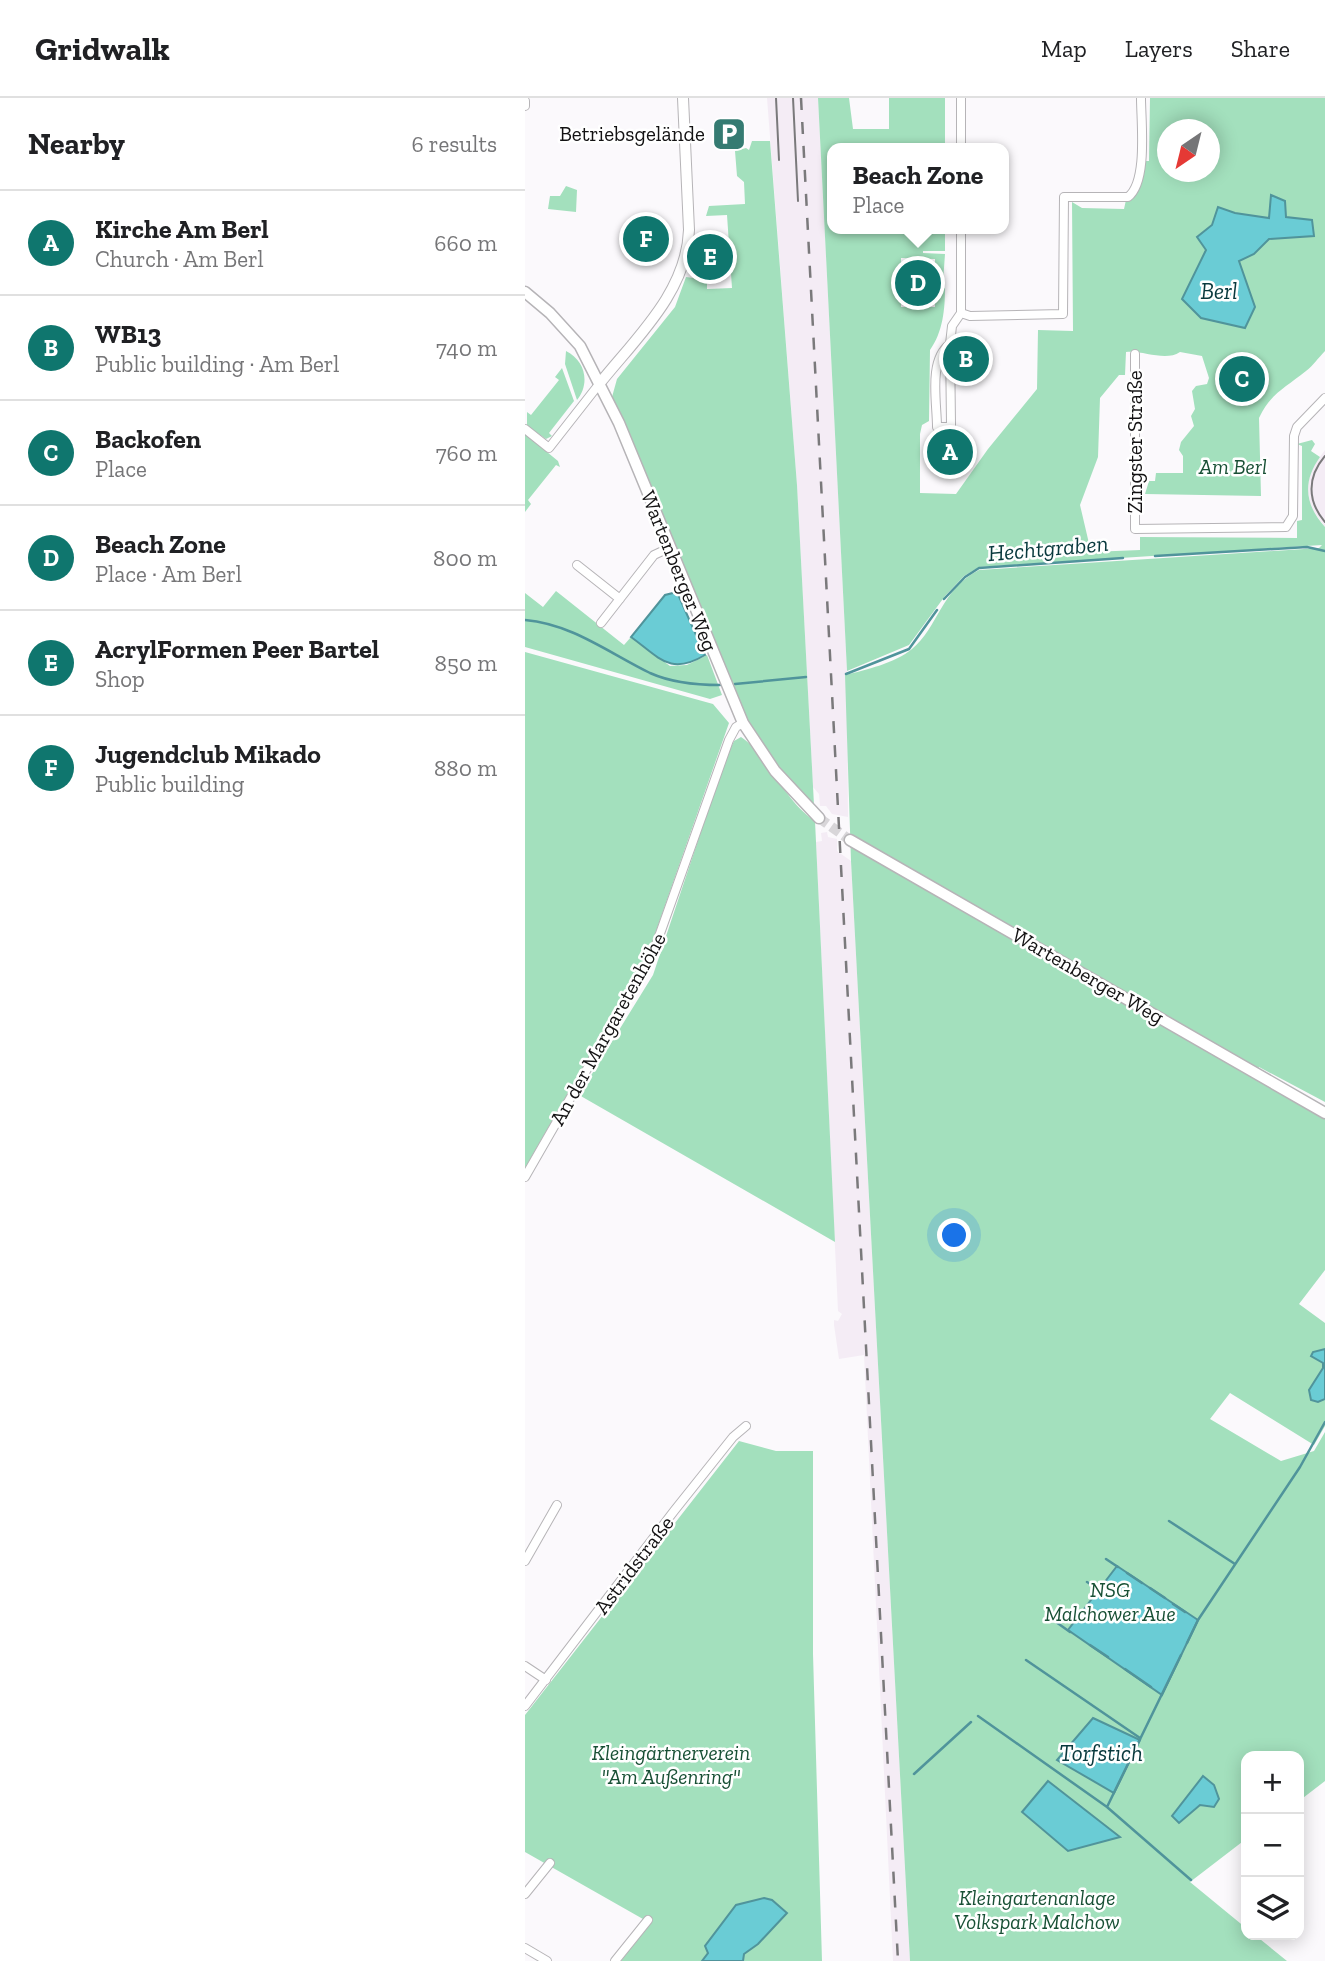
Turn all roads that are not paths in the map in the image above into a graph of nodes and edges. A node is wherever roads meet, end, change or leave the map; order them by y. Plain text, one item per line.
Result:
1 (683, 98) edge
2 (961, 98) edge
3 (1141, 98) edge
4 (961, 143) edge
5 (961, 234) edge
6 (525, 292) edge
7 (961, 313) junction
8 (950, 344) junction
9 (1135, 354) dead end
10 (600, 383) junction
11 (1325, 398) edge
12 (525, 429) edge
13 (669, 548) junction
14 (577, 565) dead end
15 (619, 598) junction
16 (601, 623) dead end
17 (743, 723) junction
18 (819, 818) tunnel mouth
19 (850, 840) tunnel mouth
20 (1325, 1113) edge
21 (525, 1177) edge
22 (746, 1426) dead end
23 (557, 1505) dead end
24 (525, 1561) edge
25 (525, 1666) edge
26 (546, 1680) junction
27 (525, 1706) edge
28 (549, 1863) dead end
29 (525, 1894) edge
30 (649, 1920) dead end
31 (525, 1948) edge
32 (547, 1961) edge
33 (615, 1961) edge

1 - 10 street
2 - 4 street
3 - 7 street
5 - 7 street
6 - 10 main road, Wartenberger Weg
7 - 8 street
8 - 8 street
9 - 11 street, Zingster Straße
10 - 12 street
10 - 13 main road, Wartenberger Weg
13 - 15 street
13 - 17 main road, Wartenberger Weg
14 - 15 street
15 - 16 street
17 - 18 main road, Wartenberger Weg
17 - 21 street, An der Margaretenhöhe
19 - 20 main road, Wartenberger Weg
22 - 26 street, Astridstraße
23 - 24 street
25 - 26 street
26 - 27 street, Astridstraße
28 - 29 street
30 - 33 street
31 - 32 street

